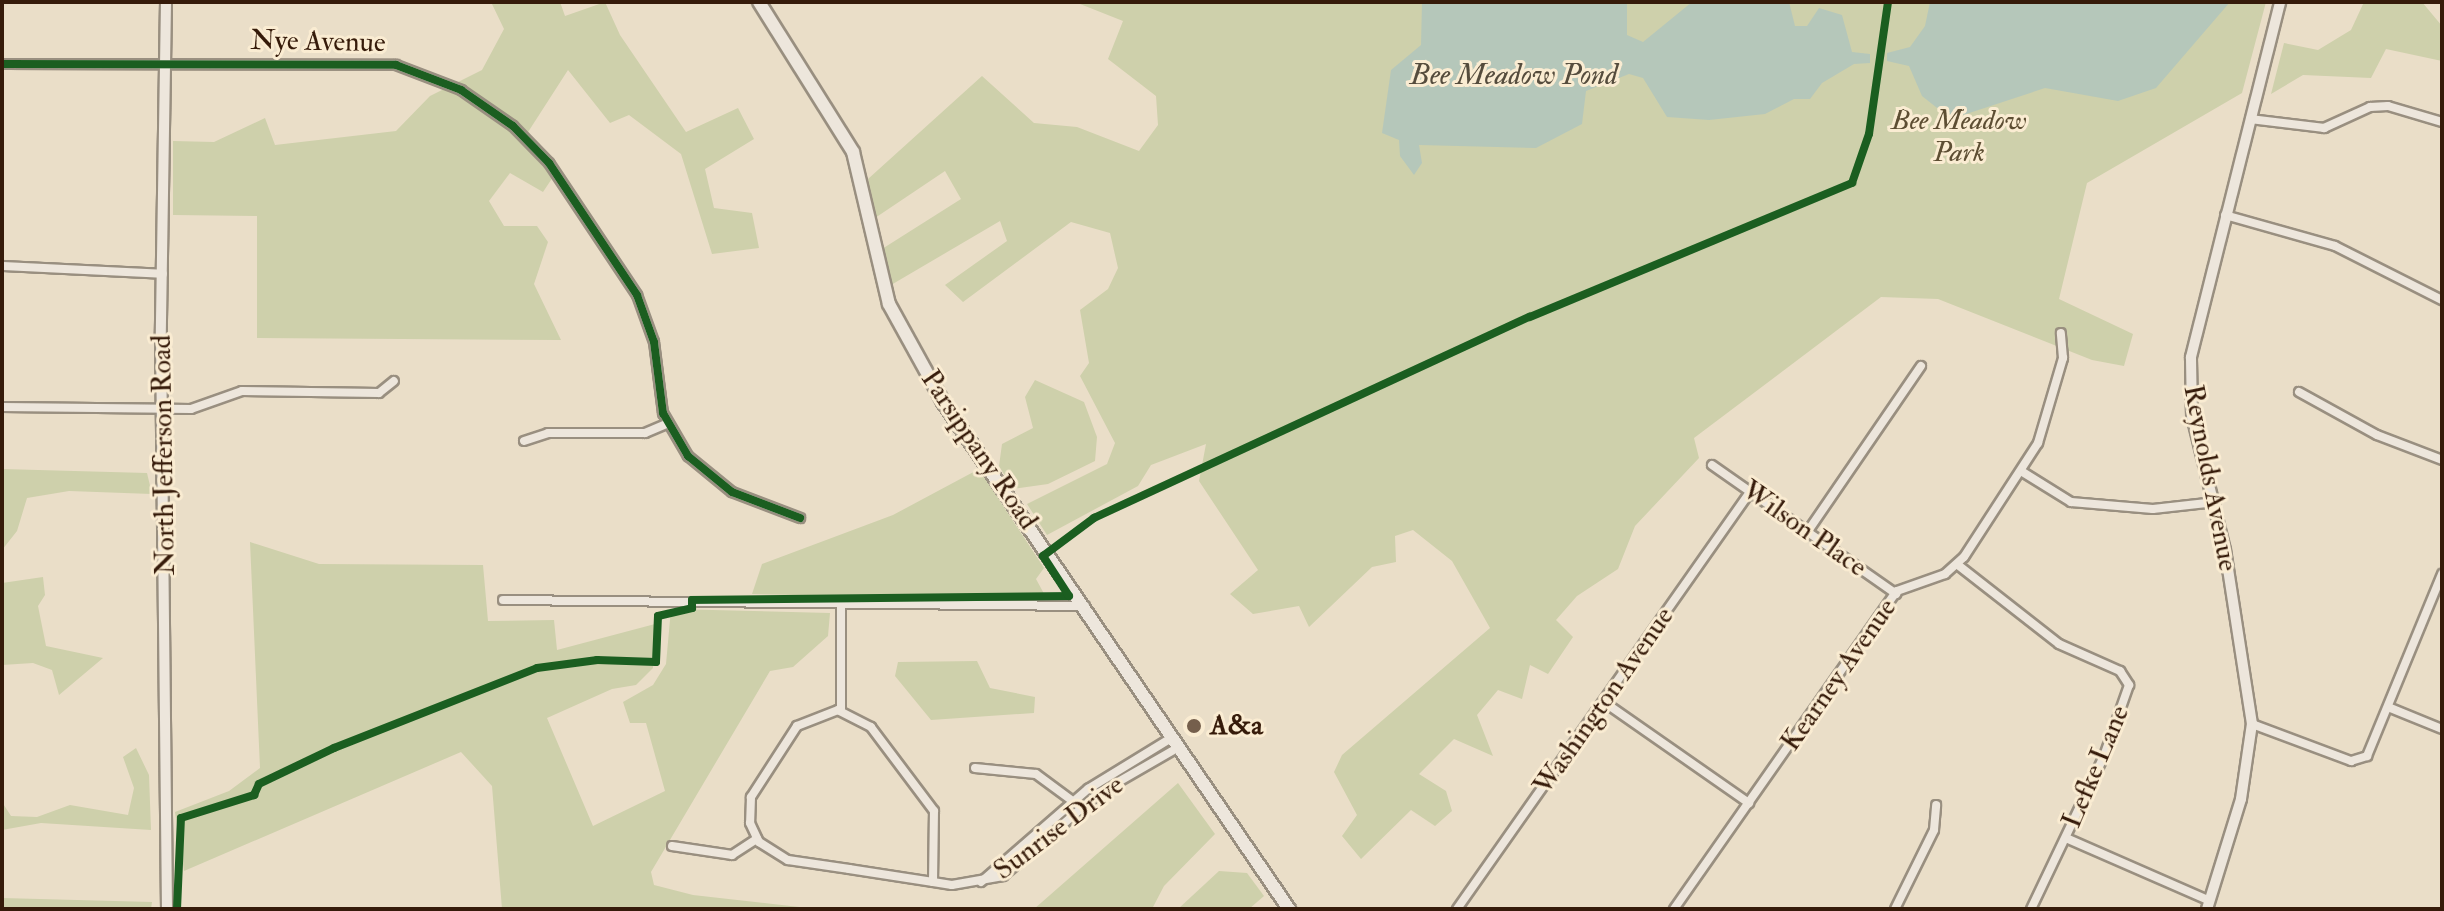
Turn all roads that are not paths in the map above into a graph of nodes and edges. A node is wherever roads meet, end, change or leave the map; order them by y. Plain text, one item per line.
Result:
1 (166, 2) edge
2 (759, 2) edge
3 (2280, 2) edge
4 (165, 63) junction
5 (2, 64) edge
6 (2250, 119) junction
7 (2442, 122) edge
8 (2225, 215) junction
9 (2, 266) edge
10 (163, 274) junction
11 (2442, 300) edge
12 (2061, 333) dead end
13 (1921, 366) dead end
14 (394, 381) dead end
15 (2299, 392) dead end
16 (2, 407) edge
17 (164, 411) junction
18 (668, 423) junction
19 (524, 441) dead end
20 (2442, 460) edge
21 (1712, 465) dead end
22 (2021, 471) junction
23 (1750, 492) junction
24 (2216, 502) junction
25 (800, 518) dead end
26 (1808, 531) junction
27 (1958, 565) junction
28 (2442, 574) edge
29 (1896, 594) junction
30 (503, 600) dead end
31 (841, 605) junction
32 (1085, 606) junction
33 (1604, 702) junction
34 (2388, 707) junction
35 (841, 711) junction
36 (2252, 724) junction
37 (2442, 729) edge
38 (1176, 742) junction
39 (975, 768) dead end
40 (1749, 803) junction
41 (1078, 804) junction
42 (1936, 805) dead end
43 (2066, 838) junction
44 (757, 839) junction
45 (672, 846) dead end
46 (933, 882) junction
47 (2208, 905) edge
48 (167, 909) edge
49 (1289, 909) edge
50 (1457, 909) edge
51 (1674, 909) edge
52 (1895, 909) edge
53 (2031, 909) edge

1 - 4 street, North Jefferson Road
2 - 32 main road, Parsippany Road
3 - 6 street, Reynolds Avenue
4 - 5 street, Nye Avenue
4 - 10 street, North Jefferson Road
4 - 18 street, Nye Avenue
6 - 7 street
6 - 8 street, Reynolds Avenue
8 - 11 street
8 - 24 street, Reynolds Avenue
9 - 10 street
10 - 17 street, North Jefferson Road
12 - 22 street
13 - 26 street
14 - 17 street
15 - 20 street
16 - 17 street
17 - 48 street, North Jefferson Road
18 - 19 street
18 - 25 street
21 - 23 street, Wilson Place
22 - 24 street
22 - 27 street
23 - 26 street, Wilson Place
23 - 33 street, Washington Avenue
24 - 36 street, Reynolds Avenue
26 - 29 street, Wilson Place
27 - 29 street, Kearney Avenue
27 - 43 street, Lefke Lane
28 - 34 street
29 - 40 street, Kearney Avenue
30 - 31 street
31 - 32 street
31 - 35 street
32 - 38 main road, Parsippany Road
33 - 40 street
33 - 50 street, Washington Avenue
34 - 36 street
34 - 37 street
35 - 44 street
35 - 46 street
36 - 47 street, Reynolds Avenue
38 - 41 street, Sunrise Drive
38 - 49 main road, Parsippany Road
39 - 41 street
40 - 51 street, Kearney Avenue
41 - 46 street, Sunrise Drive
42 - 52 street
43 - 47 street
43 - 53 street, Lefke Lane
44 - 45 street
44 - 46 street, Sunrise Drive

